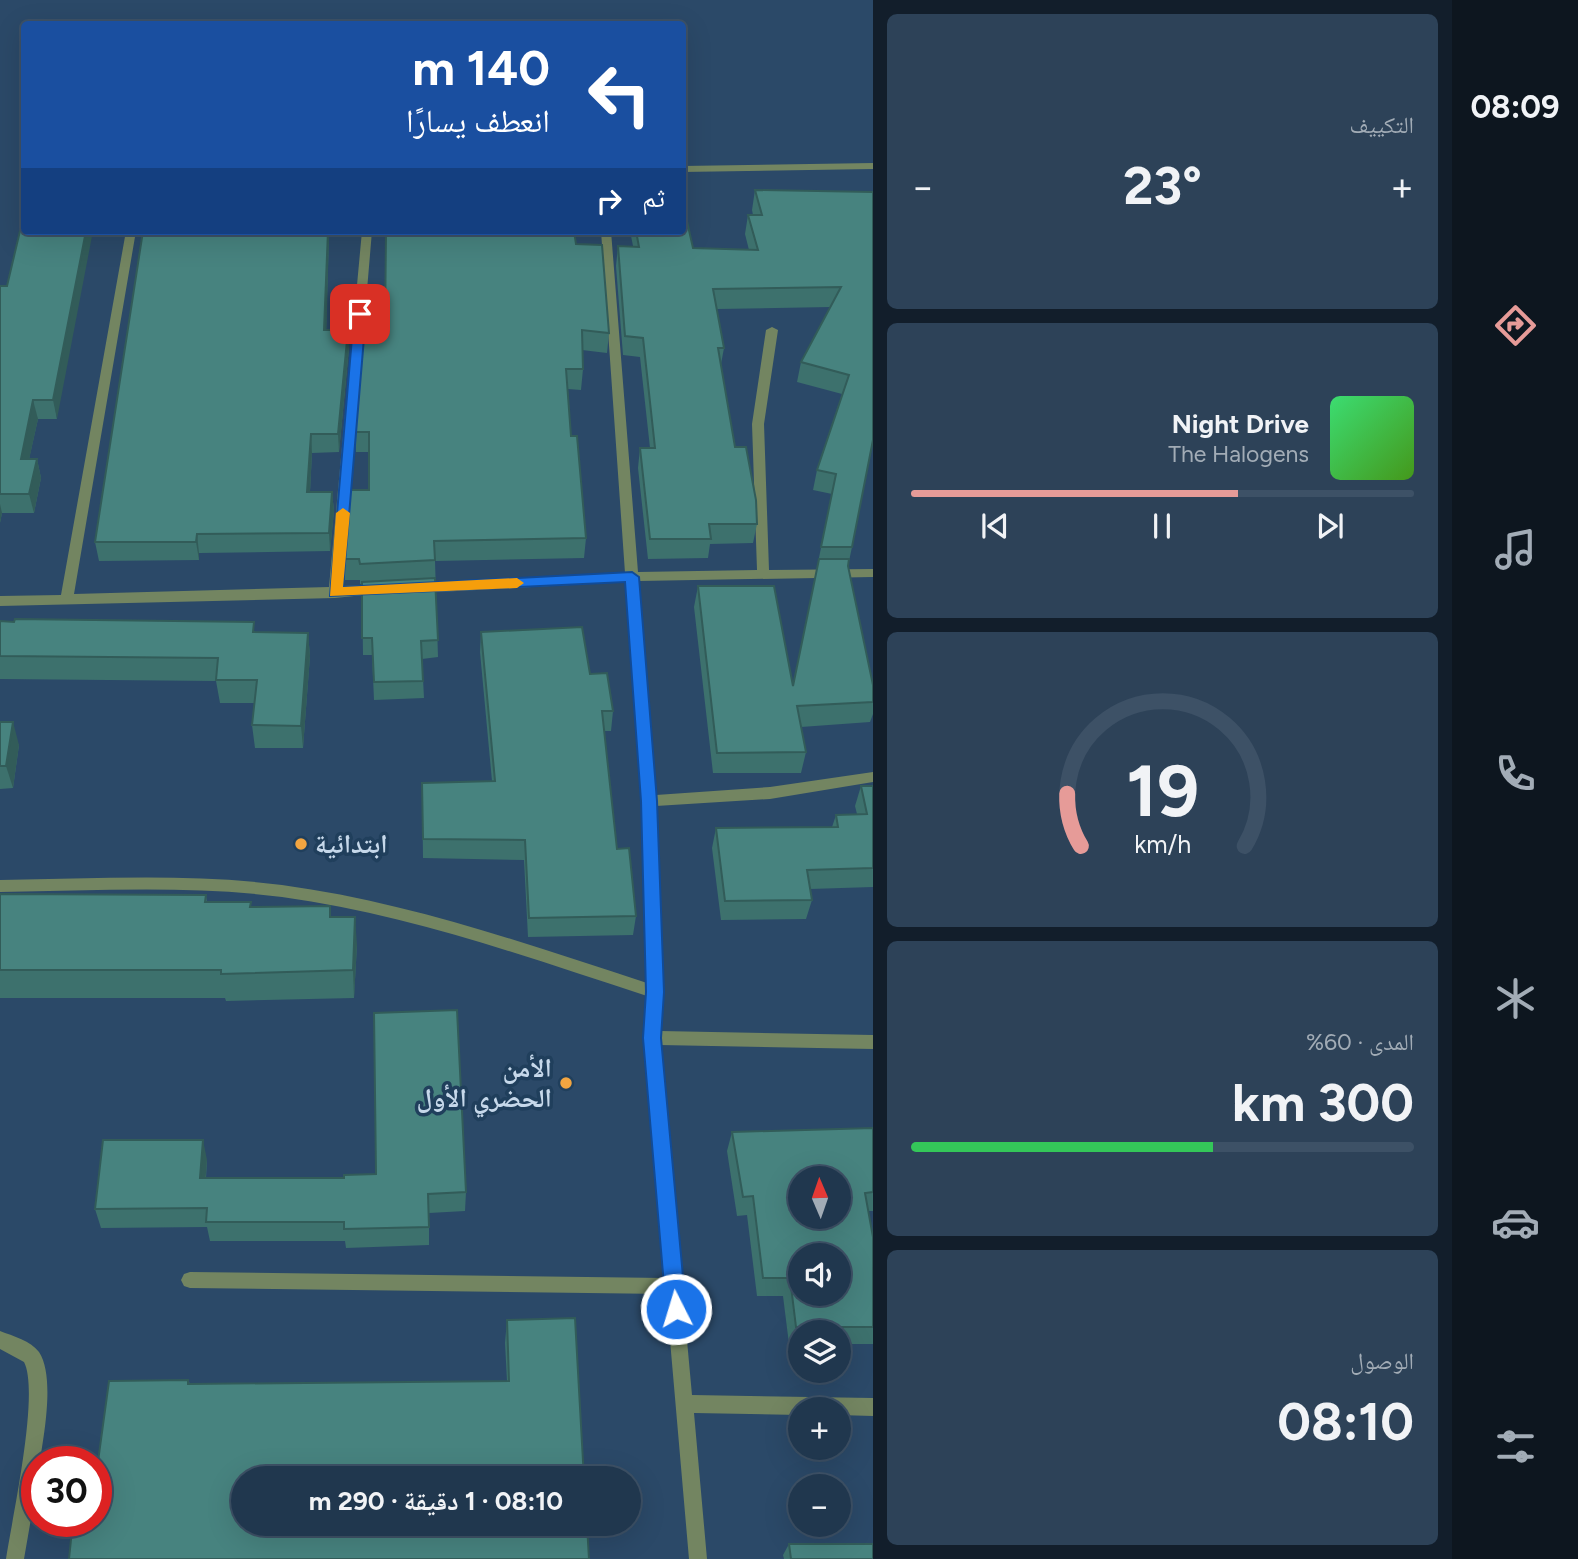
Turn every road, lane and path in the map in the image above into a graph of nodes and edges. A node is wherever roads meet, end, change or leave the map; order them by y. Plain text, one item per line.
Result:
1 (873, 166) edge
2 (686, 169) edge
3 (130, 235) edge
4 (367, 235) edge
5 (606, 235) edge
6 (772, 330) dead end
7 (873, 573) edge
8 (763, 575) junction
9 (632, 577) junction
10 (335, 593) junction
11 (67, 598) junction
12 (0, 601) edge
13 (873, 777) edge
14 (649, 801) junction
15 (0, 886) edge
16 (655, 992) junction
17 (652, 1038) junction
18 (873, 1042) edge
19 (190, 1280) dead end
20 (674, 1286) junction
21 (0, 1340) edge
22 (684, 1404) junction
23 (873, 1407) edge
24 (15, 1559) edge
25 (698, 1559) edge

1 - 2 street
3 - 11 street
4 - 10 street
5 - 9 street
6 - 8 street
7 - 8 street
8 - 9 street
9 - 10 street
9 - 14 street
10 - 11 street
11 - 12 street
13 - 14 street
14 - 16 street
15 - 16 street
16 - 17 street
17 - 18 street
17 - 20 street
19 - 20 street
20 - 22 street
21 - 24 street
22 - 23 street
22 - 25 street

